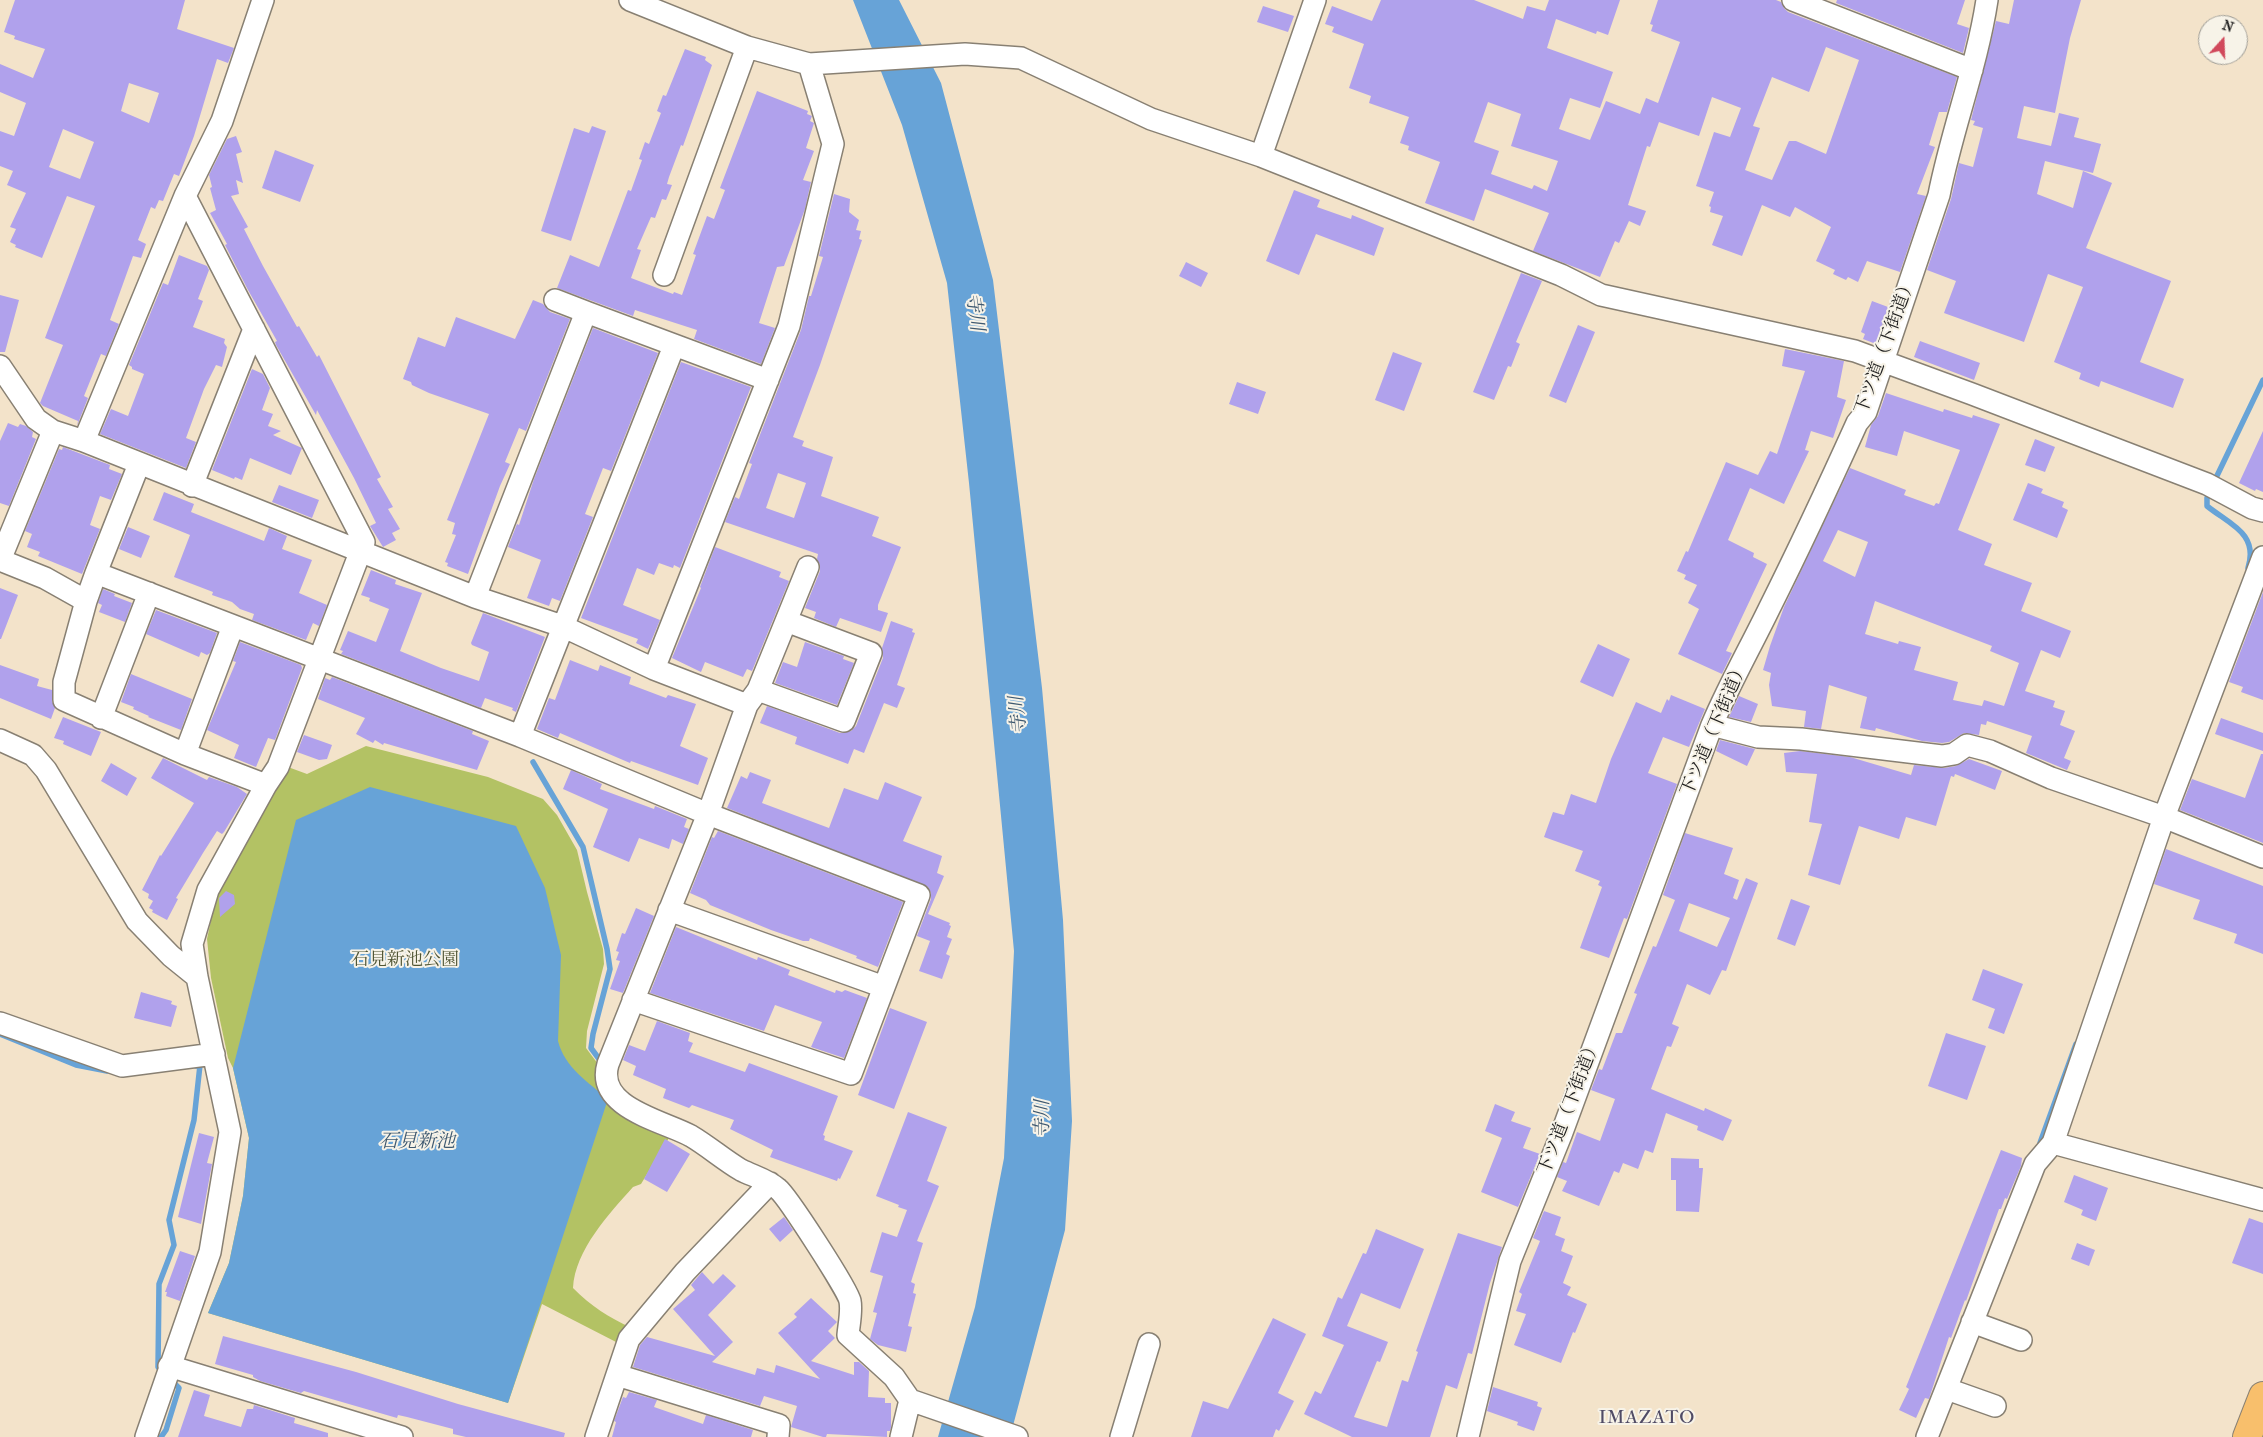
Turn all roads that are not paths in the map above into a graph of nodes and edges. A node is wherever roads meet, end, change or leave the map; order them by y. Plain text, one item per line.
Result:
1 (263, 0) edge
2 (630, 0) edge
3 (1315, 0) edge
4 (1793, 0) edge
5 (1988, 0) edge
6 (747, 47) junction
7 (809, 64) junction
8 (1972, 70) junction
9 (1262, 156) junction
10 (185, 196) junction
11 (664, 275) dead end
12 (555, 300) dead end
13 (586, 312) junction
14 (254, 329) junction
15 (674, 346) junction
16 (1884, 362) junction
17 (0, 366) edge
18 (768, 380) junction
19 (53, 432) junction
20 (84, 441) junction
21 (139, 464) junction
22 (192, 486) junction
23 (2263, 511) edge
24 (362, 552) junction
25 (2263, 557) edge
26 (808, 567) dead end
27 (96, 573) junction
28 (149, 594) junction
29 (475, 597) junction
30 (86, 601) junction
31 (786, 621) junction
32 (233, 626) junction
33 (562, 626) junction
34 (320, 660) junction
35 (654, 669) junction
36 (753, 697) junction
37 (101, 718) junction
38 (1712, 725) junction
39 (520, 736) junction
40 (0, 740) edge
41 (185, 754) junction
42 (266, 785) junction
43 (708, 814) junction
44 (2157, 815) junction
45 (2263, 857) edge
46 (669, 910) junction
47 (197, 977) junction
48 (884, 987) junction
49 (633, 1000) junction
50 (0, 1023) edge
51 (214, 1054) junction
52 (2053, 1142) junction
53 (770, 1184) junction
54 (2263, 1200) edge
55 (1972, 1322) junction
56 (2021, 1340) dead end
57 (1149, 1344) dead end
58 (169, 1366) junction
59 (616, 1375) junction
60 (1947, 1388) junction
61 (2263, 1396) edge
62 (919, 1404) junction
63 (1995, 1406) dead end
64 (146, 1437) edge
65 (402, 1437) edge
66 (596, 1437) edge
67 (778, 1437) edge
68 (901, 1437) edge
69 (1018, 1437) edge
70 (1121, 1437) edge
71 (1468, 1437) edge
72 (1927, 1437) edge
73 (2247, 1437) edge

1 - 10 street
2 - 6 street
3 - 9 street
4 - 8 street
5 - 8 street, 下ツ道（下街道）
6 - 7 street
6 - 11 street
7 - 9 street
7 - 18 street
8 - 16 street, 下ツ道（下街道）
9 - 16 street
10 - 14 street
10 - 20 street
12 - 13 street
13 - 15 street
13 - 29 street
14 - 22 street
14 - 24 street
15 - 18 street
15 - 33 street
16 - 23 street
16 - 38 street, 下ツ道（下街道）
17 - 19 street
18 - 35 street
19 - 20 street
19 - 30 street
20 - 21 street
21 - 22 street
21 - 27 street
22 - 24 street
24 - 29 street
24 - 34 street
25 - 44 street
26 - 31 street
27 - 28 street
27 - 30 street
28 - 32 street
28 - 37 street
29 - 33 street
30 - 37 street
31 - 36 street
31 - 36 street
32 - 34 street
32 - 41 street
33 - 35 street
33 - 39 street
34 - 39 street
34 - 42 street
35 - 36 street
36 - 43 street
37 - 41 street
38 - 44 street
38 - 71 street, 下ツ道（下街道）
39 - 43 street
40 - 47 street
41 - 42 street
42 - 47 street
43 - 46 street
43 - 48 street
44 - 45 street
44 - 52 street
46 - 48 street
46 - 49 street
47 - 51 street
48 - 49 street
49 - 53 street
50 - 51 street
51 - 58 street
52 - 54 street
52 - 55 street
53 - 59 street
53 - 62 street
55 - 56 street
55 - 60 street
57 - 70 street
58 - 64 street
58 - 65 street
59 - 66 street
59 - 67 street
60 - 63 street
60 - 72 street
61 - 73 highway
62 - 68 street
62 - 69 street

